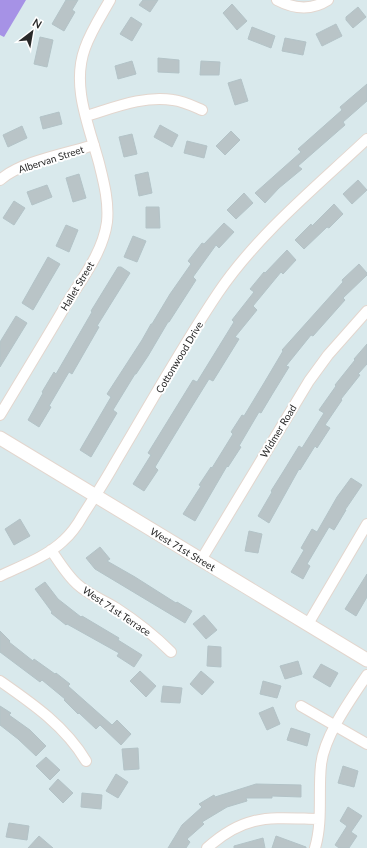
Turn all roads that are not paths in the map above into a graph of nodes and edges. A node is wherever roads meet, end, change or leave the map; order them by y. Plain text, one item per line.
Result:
1 (110, 0) edge
2 (277, 0) edge
3 (328, 0) edge
4 (202, 110) dead end
5 (86, 116) junction
6 (367, 139) edge
7 (94, 145) junction
8 (0, 180) edge
9 (367, 311) edge
10 (0, 415) edge
11 (0, 438) edge
12 (96, 496) junction
13 (367, 524) edge
14 (51, 550) junction
15 (201, 560) junction
16 (0, 576) edge
17 (308, 624) junction
18 (171, 652) dead end
19 (367, 660) edge
20 (367, 675) edge
21 (0, 681) edge
22 (301, 706) dead end
23 (336, 726) junction
24 (367, 744) edge
25 (86, 761) dead end
26 (319, 819) junction
27 (207, 848) edge
28 (315, 848) edge

1 - 5 street, Albervan Street
2 - 3 street
4 - 5 street
5 - 7 street, Albervan Street
6 - 12 street, Cottonwood Drive
7 - 8 street, Albervan Street
7 - 10 street, Hallet Street
9 - 15 street, Widmer Road
11 - 12 street, West 71st Street
12 - 14 street, Cottonwood Drive
12 - 15 street, West 71st Street
13 - 17 street
14 - 16 street, Cottonwood Drive
14 - 18 street, West 71st Terrace
15 - 17 street, West 71st Street
17 - 19 street, West 71st Street
20 - 23 street
21 - 25 street
22 - 23 street
23 - 24 street
23 - 26 street
26 - 27 street
26 - 28 street

